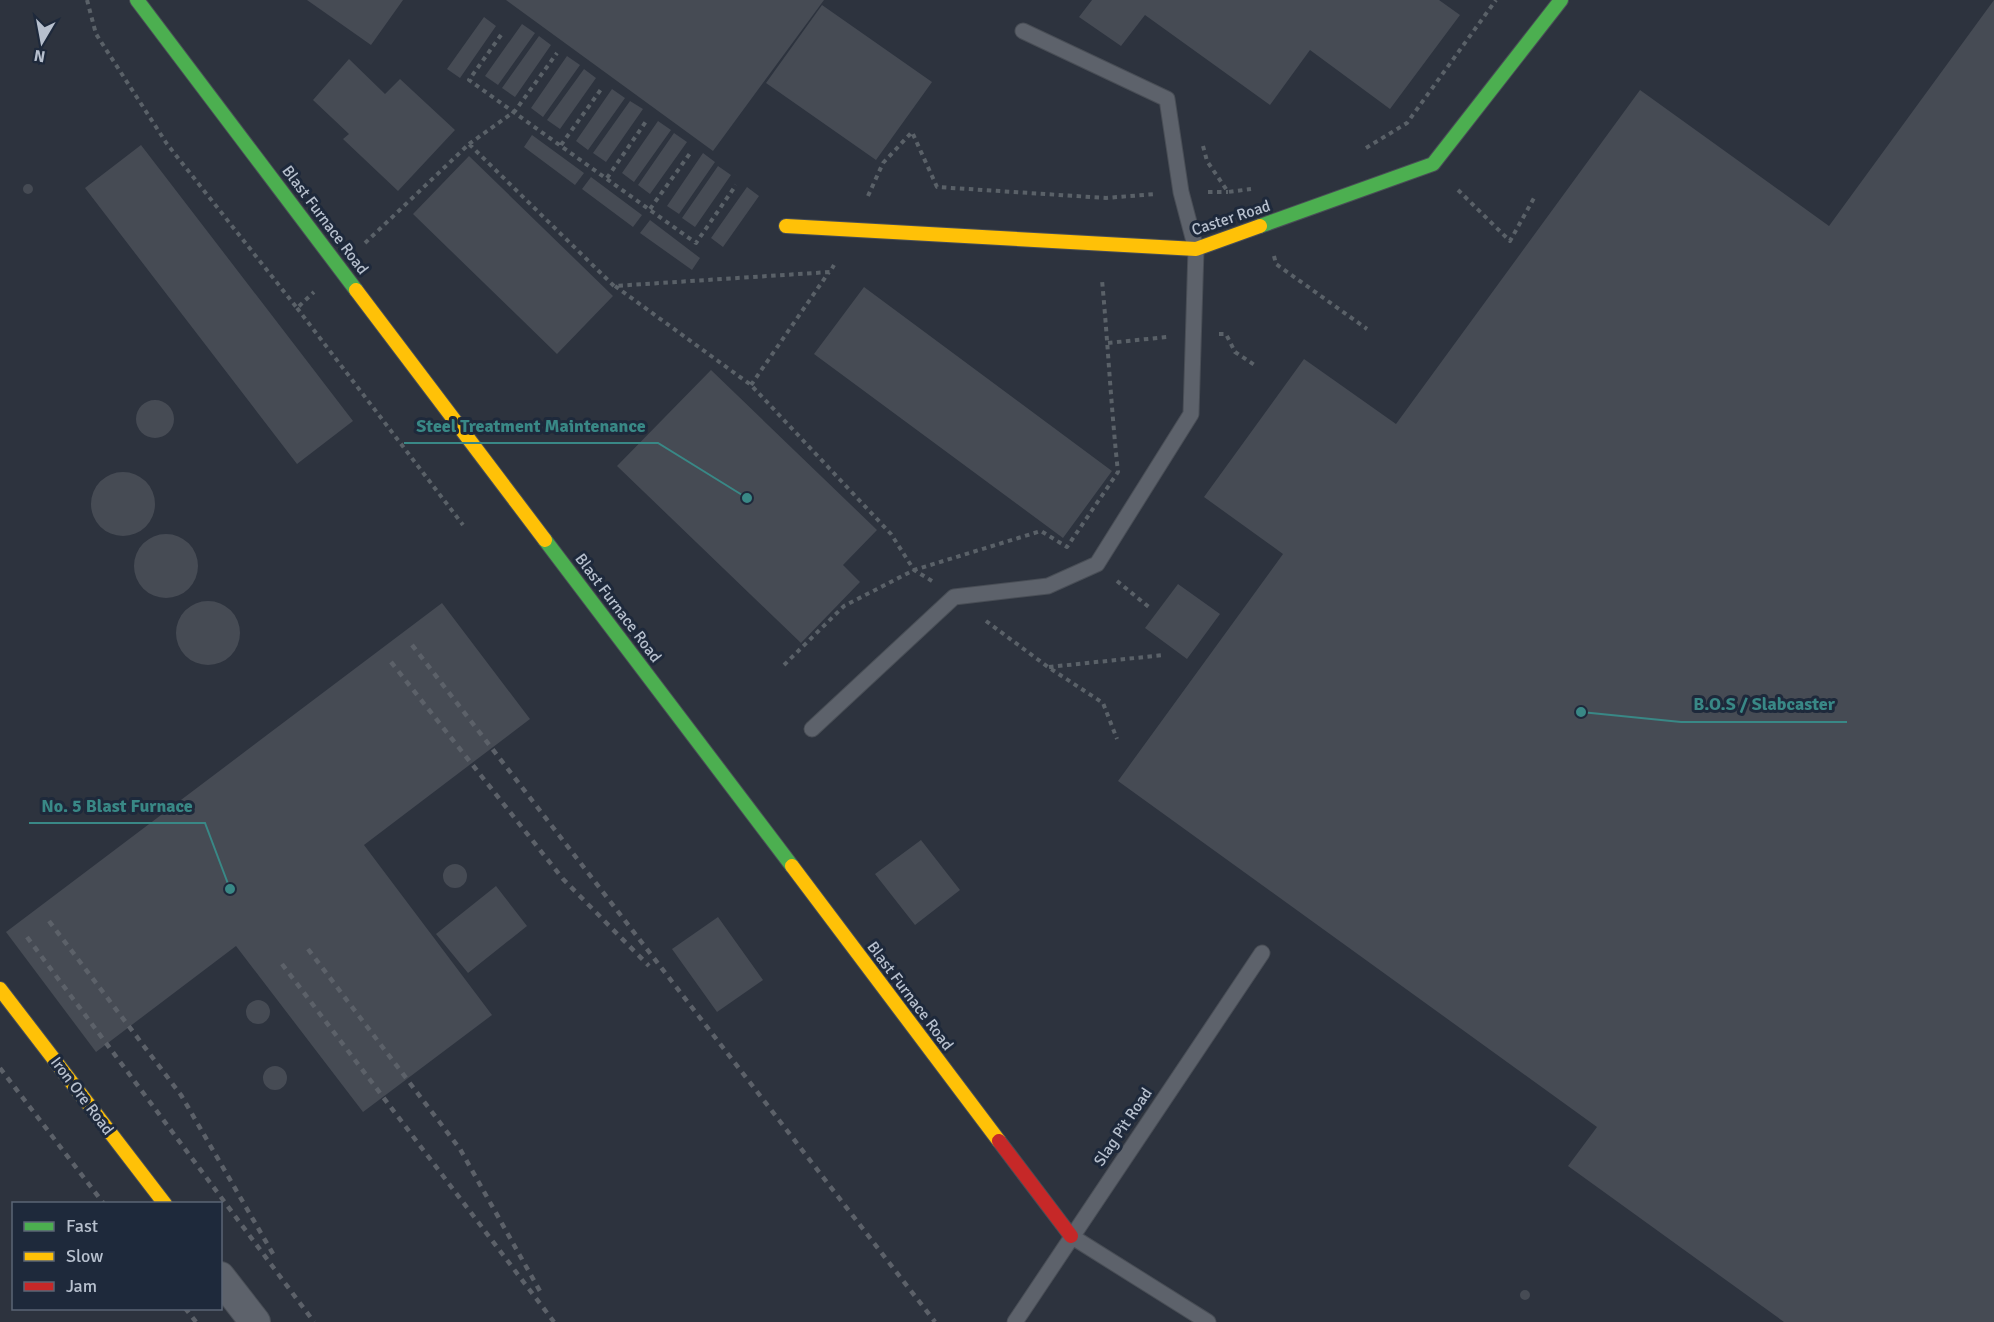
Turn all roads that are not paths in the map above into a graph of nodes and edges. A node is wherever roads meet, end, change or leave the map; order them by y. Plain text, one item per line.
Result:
1 (137, 0) edge
2 (1561, 0) edge
3 (1023, 32) dead end
4 (786, 226) dead end
5 (1196, 249) junction
6 (812, 729) dead end
7 (1262, 953) dead end
8 (0, 988) edge
9 (164, 1202) edge
10 (1071, 1236) junction
11 (222, 1280) edge
12 (255, 1322) edge
13 (1015, 1322) edge
14 (1208, 1322) edge

1 - 10 street, Blast Furnace Road
2 - 5 street, Caster Road
3 - 5 lane
4 - 5 street, Caster Road
5 - 6 lane
7 - 10 lane, Slag Pit Road
8 - 9 street, Iron Ore Road
10 - 13 lane, Slag Pit Road
10 - 14 lane
11 - 12 street

